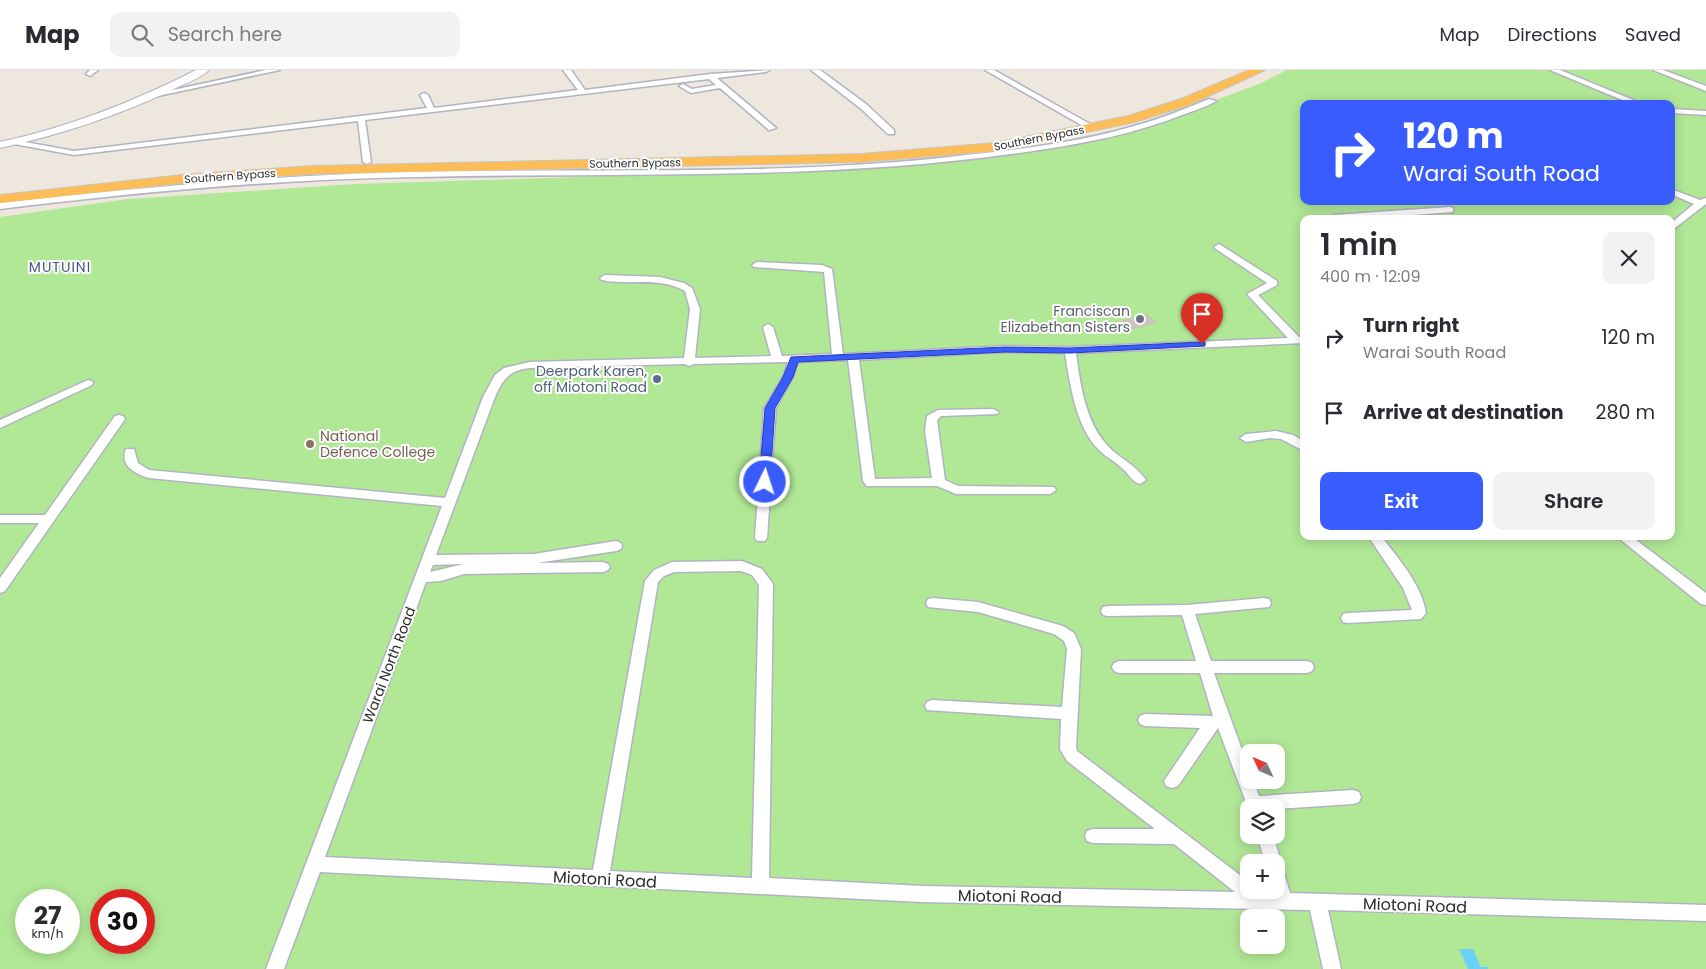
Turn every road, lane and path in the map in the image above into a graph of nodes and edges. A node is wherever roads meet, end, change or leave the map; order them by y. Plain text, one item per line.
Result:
1 (204, 70) edge
2 (276, 70) edge
3 (567, 70) edge
4 (766, 70) edge
5 (815, 70) edge
6 (988, 70) edge
7 (1242, 70) edge
8 (1259, 70) edge
9 (1554, 70) edge
10 (1657, 70) edge
11 (744, 71) edge
12 (710, 76) junction
13 (683, 86) dead end
14 (721, 86) junction
15 (1706, 89) edge
16 (583, 92) junction
17 (158, 94) junction
18 (424, 94) dead end
19 (1629, 100) edge
20 (1212, 101) dead end
21 (431, 109) junction
22 (1675, 111) edge
23 (1706, 113) edge
24 (361, 118) junction
25 (1086, 124) junction
26 (772, 128) dead end
27 (891, 132) dead end
28 (14, 142) junction
29 (0, 145) edge
30 (367, 162) junction
31 (1675, 192) edge
32 (0, 193) edge
33 (0, 199) edge
34 (1703, 202) edge
35 (0, 206) edge
36 (1450, 210) dead end
37 (1418, 215) edge
38 (1675, 225) edge
39 (1219, 247) dead end
40 (758, 265) dead end
41 (604, 278) dead end
42 (768, 327) dead end
43 (1300, 340) edge
44 (1070, 350) junction
45 (852, 357) junction
46 (838, 358) junction
47 (794, 359) junction
48 (778, 360) junction
49 (689, 363) junction
50 (88, 383) dead end
51 (992, 412) dead end
52 (119, 420) dead end
53 (0, 424) edge
54 (1246, 438) dead end
55 (1300, 444) edge
56 (130, 452) dead end
57 (1140, 480) dead end
58 (939, 482) junction
59 (1050, 490) dead end
60 (450, 503) junction
61 (0, 519) edge
62 (49, 519) junction
63 (761, 538) dead end
64 (1377, 540) edge
65 (1627, 540) edge
66 (616, 546) dead end
67 (428, 560) junction
68 (603, 567) dead end
69 (421, 578) junction
70 (0, 588) edge
71 (1706, 600) edge
72 (933, 603) dead end
73 (1264, 603) dead end
74 (1186, 610) junction
75 (1108, 611) dead end
76 (1348, 618) dead end
77 (1307, 666) dead end
78 (1119, 667) dead end
79 (1205, 667) junction
80 (932, 706) dead end
81 (1069, 713) junction
82 (1145, 720) dead end
83 (1218, 722) junction
84 (1172, 781) dead end
85 (1353, 797) dead end
86 (1252, 799) edge
87 (1285, 803) edge
88 (1093, 836) dead end
89 (1177, 838) junction
90 (314, 864) junction
91 (600, 879) junction
92 (760, 887) junction
93 (1283, 899) edge
94 (1260, 901) junction
95 (1284, 902) junction
96 (1317, 902) junction
97 (1706, 913) edge
98 (275, 969) edge
99 (1332, 969) edge

1 - 17 main road
2 - 17 street
3 - 16 street
4 - 11 street
5 - 27 street
6 - 25 street
7 - 25 highway, Southern Bypass
8 - 33 highway, Southern Bypass
9 - 19 street
10 - 15 street
11 - 12 street
12 - 14 street
12 - 16 street
13 - 14 street
14 - 26 street
16 - 21 street
17 - 28 main road
18 - 21 street
20 - 35 street
21 - 24 street
22 - 23 street
24 - 28 street
24 - 30 street
25 - 30 highway, Southern Bypass
28 - 29 main road
30 - 32 highway, Southern Bypass
31 - 34 street
34 - 38 street
36 - 37 street
39 - 43 street
40 - 46 street
41 - 49 street
42 - 48 street
43 - 44 street
44 - 45 street
44 - 57 street
45 - 46 street
45 - 58 street
46 - 47 street
47 - 48 street
47 - 63 street
48 - 49 street
49 - 60 street, Warai North Road
50 - 53 street
51 - 58 street
52 - 62 street
54 - 55 street
56 - 60 street
58 - 59 street
60 - 67 street, Warai North Road
61 - 62 street
62 - 70 street
64 - 76 street
65 - 71 street
66 - 67 street
67 - 69 street, Warai North Road
68 - 69 street
69 - 90 street, Warai North Road
72 - 81 street
73 - 74 street
74 - 75 street
74 - 79 street
77 - 79 street
78 - 79 street
79 - 83 street
80 - 81 street
81 - 89 street
82 - 83 street
83 - 84 street
83 - 86 street
85 - 87 street
88 - 89 street
89 - 94 street
90 - 91 street, Miotoni Road
90 - 98 street, Warai North Road
91 - 92 street, Miotoni Road
91 - 92 street
92 - 94 street, Miotoni Road
93 - 95 street
94 - 95 street, Miotoni Road
95 - 96 street, Miotoni Road
96 - 97 street, Miotoni Road
96 - 99 street

